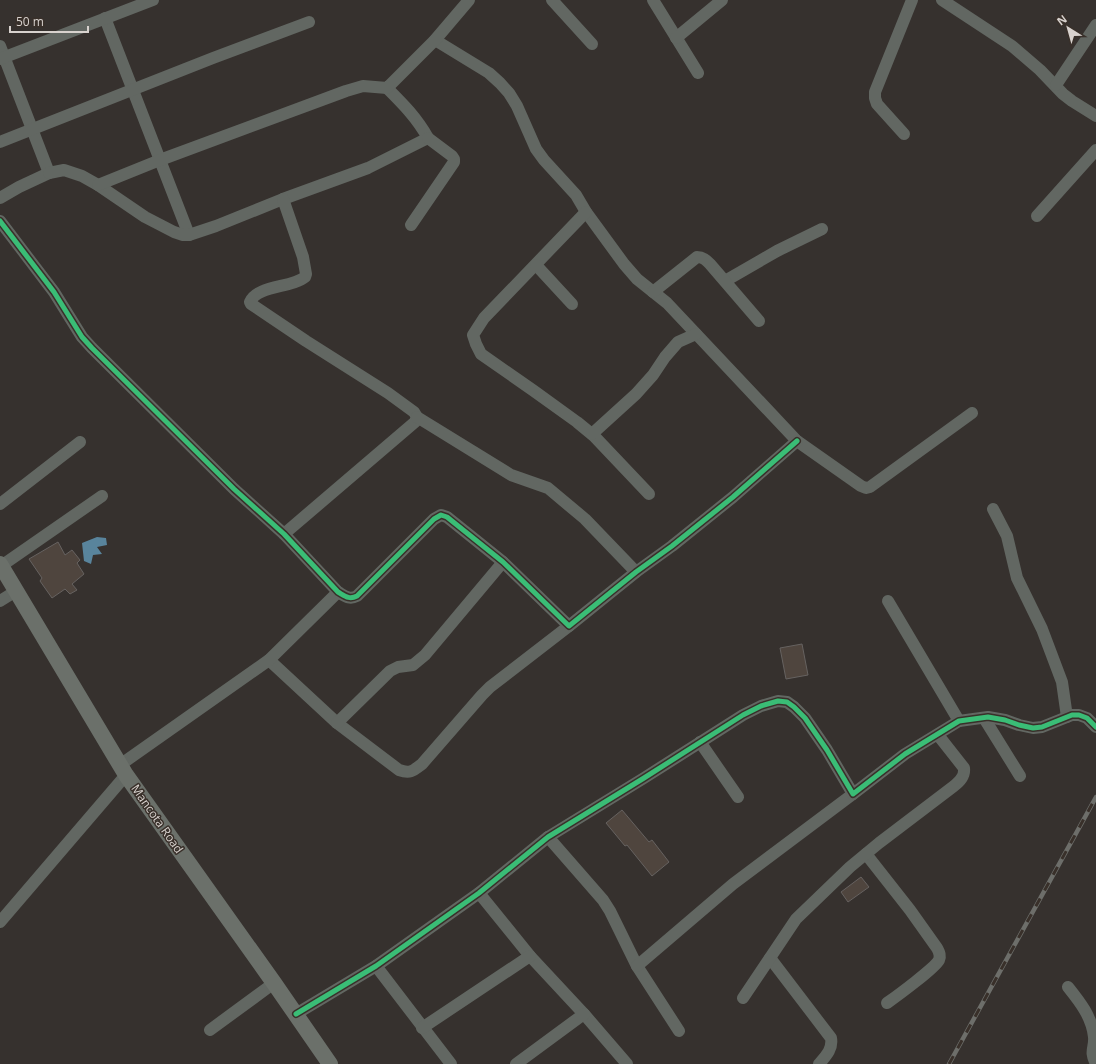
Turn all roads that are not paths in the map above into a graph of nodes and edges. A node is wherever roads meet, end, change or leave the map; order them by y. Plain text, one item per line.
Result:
1 (153, 0) edge
2 (469, 0) edge
3 (552, 0) edge
4 (653, 0) edge
5 (722, 0) edge
6 (912, 0) edge
7 (942, 0) edge
8 (105, 18) junction
9 (309, 22) dead end
10 (1096, 25) edge
11 (676, 38) junction
12 (435, 40) junction
13 (592, 44) dead end
14 (2, 54) edge
15 (698, 73) dead end
16 (1056, 85) junction
17 (387, 88) junction
18 (133, 89) junction
19 (1096, 116) edge
20 (32, 129) junction
21 (904, 134) dead end
22 (428, 138) junction
23 (0, 142) edge
24 (1096, 150) edge
25 (160, 160) junction
26 (49, 173) junction
27 (98, 185) junction
28 (0, 198) edge
29 (283, 199) junction
30 (586, 212) junction
31 (1037, 216) dead end
32 (0, 222) edge
33 (411, 225) dead end
34 (822, 229) dead end
35 (189, 235) junction
36 (536, 265) junction
37 (725, 281) junction
38 (653, 292) junction
39 (572, 304) dead end
40 (759, 321) dead end
41 (696, 334) junction
42 (972, 413) dead end
43 (417, 417) junction
44 (592, 434) junction
45 (80, 442) dead end
46 (797, 442) junction
47 (649, 494) dead end
48 (102, 496) dead end
49 (0, 504) edge
50 (993, 509) dead end
51 (284, 534) junction
52 (503, 562) junction
53 (0, 565) edge
54 (636, 572) junction
55 (16, 591) junction
56 (338, 592) junction
57 (0, 601) edge
58 (888, 601) dead end
59 (569, 626) junction
60 (269, 660) junction
61 (1067, 717) junction
62 (984, 718) junction
63 (959, 721) junction
64 (337, 723) junction
65 (1096, 727) edge
66 (938, 734) junction
67 (700, 742) junction
68 (123, 770) junction
69 (1020, 776) dead end
70 (853, 794) junction
71 (738, 797) dead end
72 (548, 837) junction
73 (866, 854) junction
74 (480, 893) junction
75 (0, 922) edge
76 (530, 956) junction
77 (770, 958) junction
78 (376, 966) junction
79 (637, 966) junction
80 (274, 983) junction
81 (1068, 987) dead end
82 (743, 998) dead end
83 (887, 1003) dead end
84 (296, 1014) junction
85 (584, 1014) junction
86 (422, 1028) junction
87 (210, 1030) dead end
88 (679, 1031) dead end
89 (330, 1064) edge
90 (451, 1064) edge
91 (516, 1064) edge
92 (627, 1064) edge
93 (819, 1064) edge
94 (1096, 1064) edge

1 - 8 street
2 - 12 street
3 - 13 street
4 - 11 street
5 - 11 street
6 - 21 street
7 - 16 street
8 - 14 street
8 - 18 street
9 - 18 street
10 - 16 street
11 - 15 street
12 - 17 street
12 - 30 street
14 - 20 street
16 - 19 street
17 - 22 street
17 - 25 street
18 - 20 street
18 - 25 street
20 - 23 street
20 - 26 street
22 - 29 street
22 - 33 street
24 - 31 street
25 - 27 street
25 - 35 street
26 - 27 street
26 - 28 street
27 - 35 street
29 - 35 street
29 - 43 street
30 - 36 street
30 - 38 street
32 - 51 street
34 - 37 street
36 - 39 street
36 - 44 street
37 - 38 street
37 - 40 street
38 - 41 street
41 - 44 street
41 - 46 street
42 - 46 street
43 - 51 street
43 - 54 street
44 - 47 street
45 - 49 street
46 - 54 street
48 - 53 street
50 - 61 street
51 - 56 street
52 - 56 street
52 - 59 street
52 - 64 street
53 - 55 main road, Mancota Road
54 - 59 street
55 - 57 street
55 - 68 main road, Mancota Road
56 - 60 street
58 - 63 street
59 - 64 street
60 - 64 street
60 - 68 street
61 - 62 street
61 - 65 street
62 - 63 street
62 - 69 street
63 - 66 street
66 - 70 street
66 - 73 street
67 - 70 street
67 - 71 street
67 - 72 street
68 - 75 street
68 - 80 main road, Mancota Road
70 - 79 street
72 - 74 street
72 - 79 street
73 - 77 street
73 - 83 street
74 - 76 street
74 - 78 street
76 - 85 street
76 - 86 street
77 - 82 street
77 - 93 street
78 - 84 street
78 - 86 street
79 - 88 street
80 - 84 main road, Mancota Road
80 - 87 street
81 - 94 street
84 - 89 main road, Mancota Road
85 - 91 street
85 - 92 street
86 - 90 street

